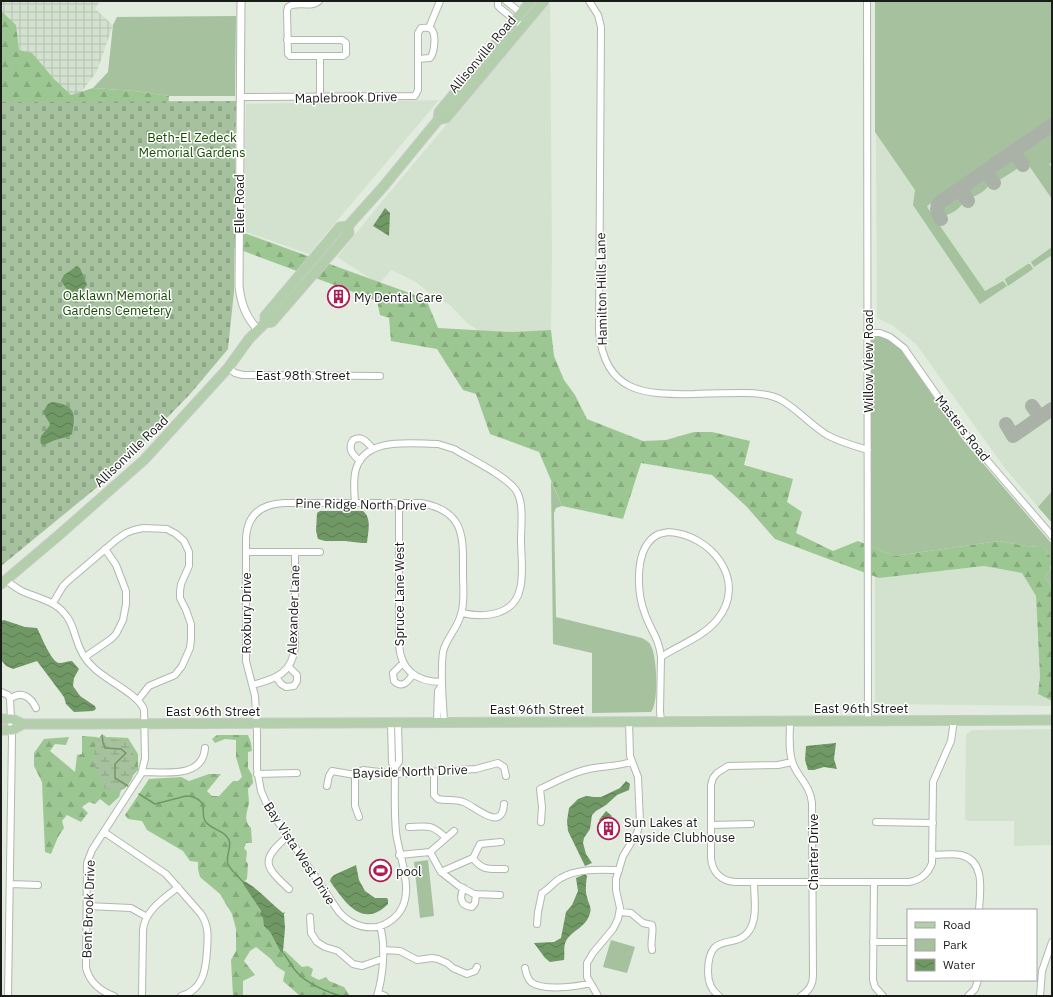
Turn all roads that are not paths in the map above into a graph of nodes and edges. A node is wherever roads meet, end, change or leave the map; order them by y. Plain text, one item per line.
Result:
1 (241, 1) edge
2 (320, 1) edge
3 (440, 1) edge
4 (498, 1) edge
5 (506, 1) edge
6 (531, 1) edge
7 (544, 1) edge
8 (589, 1) edge
9 (867, 1) edge
10 (522, 20) junction
11 (429, 28) junction
12 (287, 40) junction
13 (320, 56) junction
14 (418, 59) junction
15 (240, 97) junction
16 (320, 97) junction
17 (261, 327) junction
18 (868, 333) junction
19 (228, 368) junction
20 (380, 376) dead end
21 (373, 449) junction
22 (868, 450) junction
23 (360, 461) junction
24 (355, 502) junction
25 (399, 503) junction
26 (262, 508) joint
27 (1052, 536) edge
28 (106, 549) junction
29 (246, 552) junction
30 (295, 552) junction
31 (320, 552) dead end
32 (3, 582) edge
33 (53, 603) junction
34 (462, 613) junction
35 (85, 657) junction
36 (661, 657) junction
37 (403, 663) junction
38 (289, 667) junction
39 (413, 674) junction
40 (276, 677) junction
41 (442, 684) junction
42 (252, 685) junction
43 (1, 692) edge
44 (10, 698) junction
45 (138, 700) junction
46 (36, 708) dead end
47 (1, 719) edge
48 (954, 720) junction
49 (1052, 720) edge
50 (790, 721) junction
51 (868, 721) junction
52 (440, 722) junction
53 (629, 722) junction
54 (661, 722) junction
55 (257, 723) junction
56 (394, 723) junction
57 (144, 724) junction
58 (12, 725) junction
59 (1, 730) edge
60 (206, 748) dead end
61 (631, 762) junction
62 (792, 762) junction
63 (395, 771) junction
64 (142, 772) junction
65 (434, 772) junction
66 (257, 774) junction
67 (297, 774) dead end
68 (355, 775) junction
69 (506, 776) dead end
70 (327, 786) dead end
71 (504, 804) dead end
72 (359, 817) dead end
73 (541, 822) dead end
74 (876, 822) dead end
75 (933, 823) junction
76 (751, 824) dead end
77 (710, 825) junction
78 (409, 827) dead end
79 (454, 831) dead end
80 (104, 832) junction
81 (288, 836) junction
82 (446, 838) junction
83 (501, 842) dead end
84 (430, 852) junction
85 (933, 854) junction
86 (399, 855) junction
87 (473, 858) junction
88 (505, 869) dead end
89 (619, 870) junction
90 (441, 872) junction
91 (754, 882) junction
92 (813, 882) junction
93 (874, 882) junction
94 (10, 884) junction
95 (38, 884) dead end
96 (178, 887) junction
97 (464, 888) junction
98 (289, 889) dead end
99 (476, 894) junction
100 (500, 895) dead end
101 (87, 906) junction
102 (979, 909) edge
103 (620, 912) junction
104 (147, 917) junction
105 (310, 918) dead end
106 (537, 924) dead end
107 (380, 926) junction
108 (873, 942) junction
109 (907, 942) edge
110 (1052, 942) edge
111 (383, 950) junction
112 (652, 950) dead end
113 (382, 959) junction
114 (477, 967) dead end
115 (525, 968) dead end
116 (978, 981) edge
117 (590, 983) junction
118 (377, 994) edge
119 (970, 995) edge
120 (8, 996) edge
121 (114, 996) edge
122 (142, 996) edge
123 (181, 996) edge
124 (386, 996) edge
125 (598, 996) edge
126 (719, 996) edge
127 (801, 996) edge
128 (883, 996) edge
129 (1040, 996) edge

1 - 15 street, Eller Road
2 - 12 street
3 - 11 street, Maplebrook Drive
4 - 10 street
5 - 10 street
6 - 10 main road, Allisonville Road
7 - 10 main road, Allisonville Road
8 - 22 street, Hamilton Hills Lane
9 - 18 street, Willow View Road
10 - 17 main road, Allisonville Road
11 - 14 street, Maplebrook Drive
11 - 14 street
12 - 13 street
12 - 13 street
13 - 16 street
14 - 16 street, Maplebrook Drive
15 - 16 street, Maplebrook Drive
15 - 17 street, Eller Road
17 - 19 main road, Allisonville Road
18 - 22 street, Willow View Road
18 - 27 street, Masters Road
19 - 20 street, East 98th Street
19 - 32 main road, Allisonville Road
21 - 23 street
21 - 23 street
21 - 34 street
22 - 51 street, Willow View Road
23 - 24 street
24 - 25 street, Pine Ridge North Drive
24 - 26 street, Pine Ridge North Drive
25 - 34 street, Pine Ridge North Drive
25 - 37 street, Spruce Lane West
26 - 29 street, Roxbury Drive
28 - 33 street
28 - 35 street
28 - 45 street
29 - 30 street
29 - 42 street, Roxbury Drive
30 - 31 street
30 - 38 street, Alexander Lane
32 - 33 street
33 - 35 street
34 - 41 street
35 - 45 street
36 - 36 street
36 - 54 street
37 - 39 street, Spruce Lane West
37 - 39 street
38 - 40 street, Alexander Lane
38 - 40 street, Alexander Lane
39 - 41 street, Spruce Lane West
40 - 42 street, Alexander Lane
41 - 52 street
42 - 55 street, Roxbury Drive
43 - 44 street
44 - 46 street
44 - 58 street
45 - 57 street, Bent Brook Drive
47 - 58 main road, East 96th Street
48 - 49 main road, East 96th Street
48 - 51 main road, East 96th Street
48 - 75 street
50 - 51 main road, East 96th Street
50 - 54 main road, East 96th Street
50 - 62 street, Charter Drive
52 - 53 main road, East 96th Street
52 - 56 main road, East 96th Street
53 - 54 main road, East 96th Street
53 - 61 street
55 - 56 main road, East 96th Street
55 - 57 main road, East 96th Street
55 - 66 street, Bay Vista West Drive
56 - 63 street
57 - 58 main road, East 96th Street
57 - 64 street, Bent Brook Drive
58 - 59 main road, East 96th Street
58 - 94 street
60 - 64 street
61 - 73 street
61 - 89 street
62 - 77 street
62 - 92 street, Charter Drive
63 - 65 street, Bayside North Drive
63 - 68 street, Bayside North Drive
63 - 86 street
64 - 80 street, Bent Brook Drive
65 - 69 street, Bayside North Drive
65 - 71 street
66 - 67 street
66 - 81 street, Bay Vista West Drive
68 - 70 street, Bayside North Drive
68 - 72 street
74 - 75 street
75 - 85 street
76 - 77 street
77 - 91 street
78 - 82 street
79 - 82 street
80 - 96 street
80 - 101 street, Bent Brook Drive
81 - 98 street
81 - 107 street, Bay Vista West Drive
82 - 84 street
83 - 87 street
84 - 86 street
84 - 90 street
85 - 93 street
85 - 102 street
86 - 107 street
87 - 88 street
87 - 90 street
89 - 103 street
89 - 106 street
90 - 97 street
91 - 92 street
91 - 126 street
92 - 93 street
92 - 127 street, Charter Drive
93 - 108 street
94 - 95 street
94 - 120 street
96 - 104 street
96 - 123 street
97 - 99 street
97 - 99 street
99 - 100 street
101 - 104 street
101 - 121 street, Bent Brook Drive
103 - 112 street
103 - 117 street
104 - 122 street
105 - 113 street
107 - 111 street
108 - 109 street
108 - 128 street
110 - 129 street
111 - 113 street
111 - 114 street
113 - 118 street
115 - 117 street
116 - 119 street
117 - 125 street
118 - 124 street

